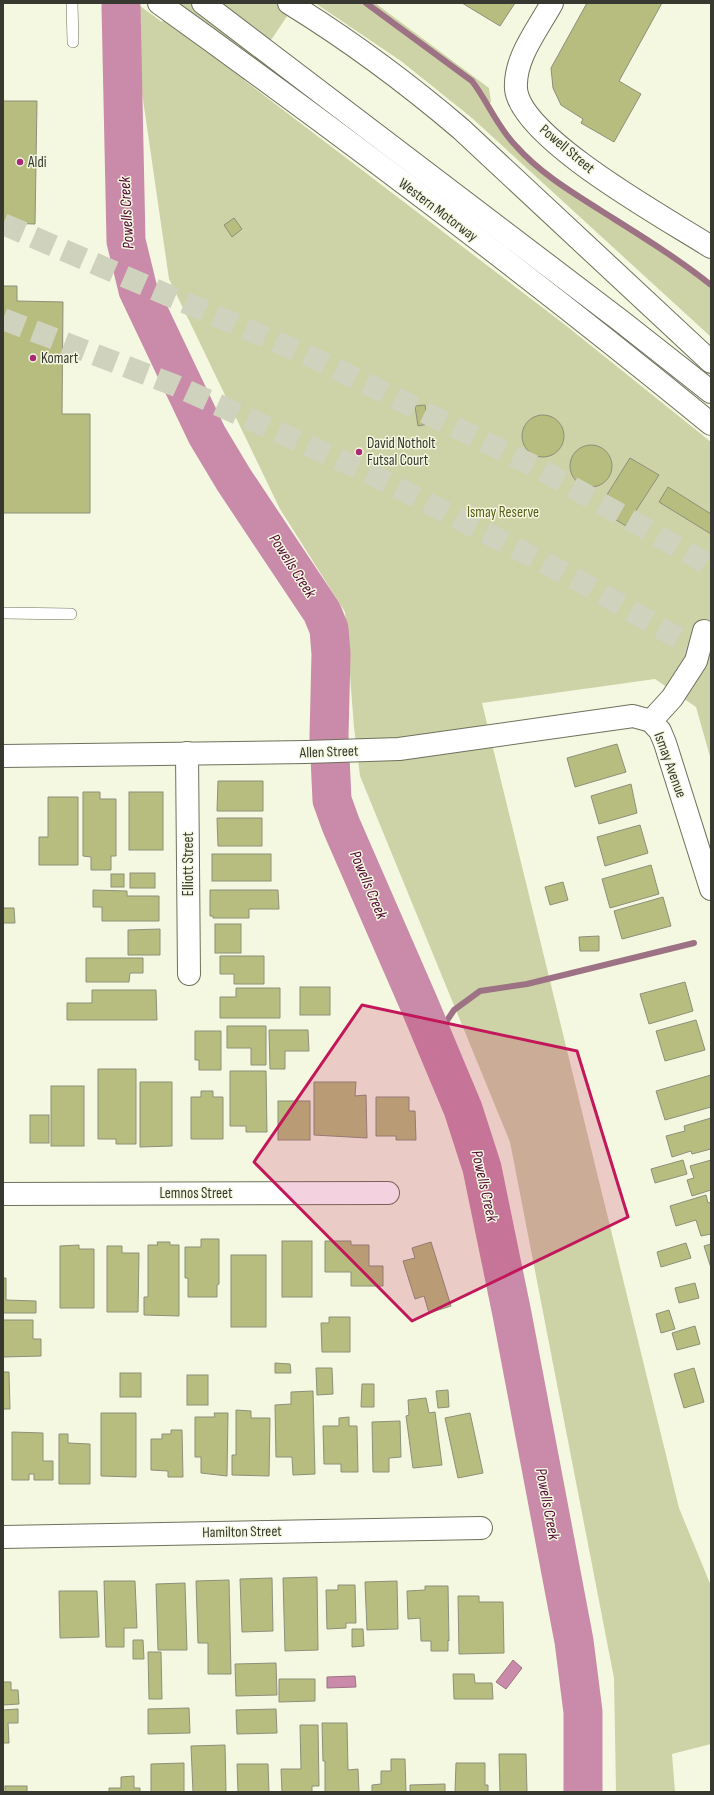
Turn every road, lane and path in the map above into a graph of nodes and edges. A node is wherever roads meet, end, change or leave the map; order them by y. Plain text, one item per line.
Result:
1 (72, 3) edge
2 (159, 3) edge
3 (203, 3) edge
4 (552, 3) edge
5 (292, 5) edge
6 (73, 42) dead end
7 (711, 247) edge
8 (711, 362) edge
9 (711, 392) edge
10 (711, 424) edge
11 (3, 614) edge
12 (71, 614) dead end
13 (704, 631) dead end
14 (652, 721) junction
15 (187, 753) junction
16 (3, 756) edge
17 (711, 889) edge
18 (189, 974) dead end
19 (388, 1193) dead end
20 (3, 1194) edge
21 (481, 1528) dead end
22 (3, 1537) edge

1 - 6 lane
2 - 10 main road, Western Motorway
3 - 9 main road, Western Motorway
4 - 7 main road, Powell Street
5 - 8 main road
11 - 12 lane
13 - 14 main road, Ismay Avenue
14 - 15 main road, Allen Street
14 - 17 main road, Ismay Avenue
15 - 16 main road, Allen Street
15 - 18 main road, Elliott Street
19 - 20 main road, Lemnos Street
21 - 22 main road, Hamilton Street

